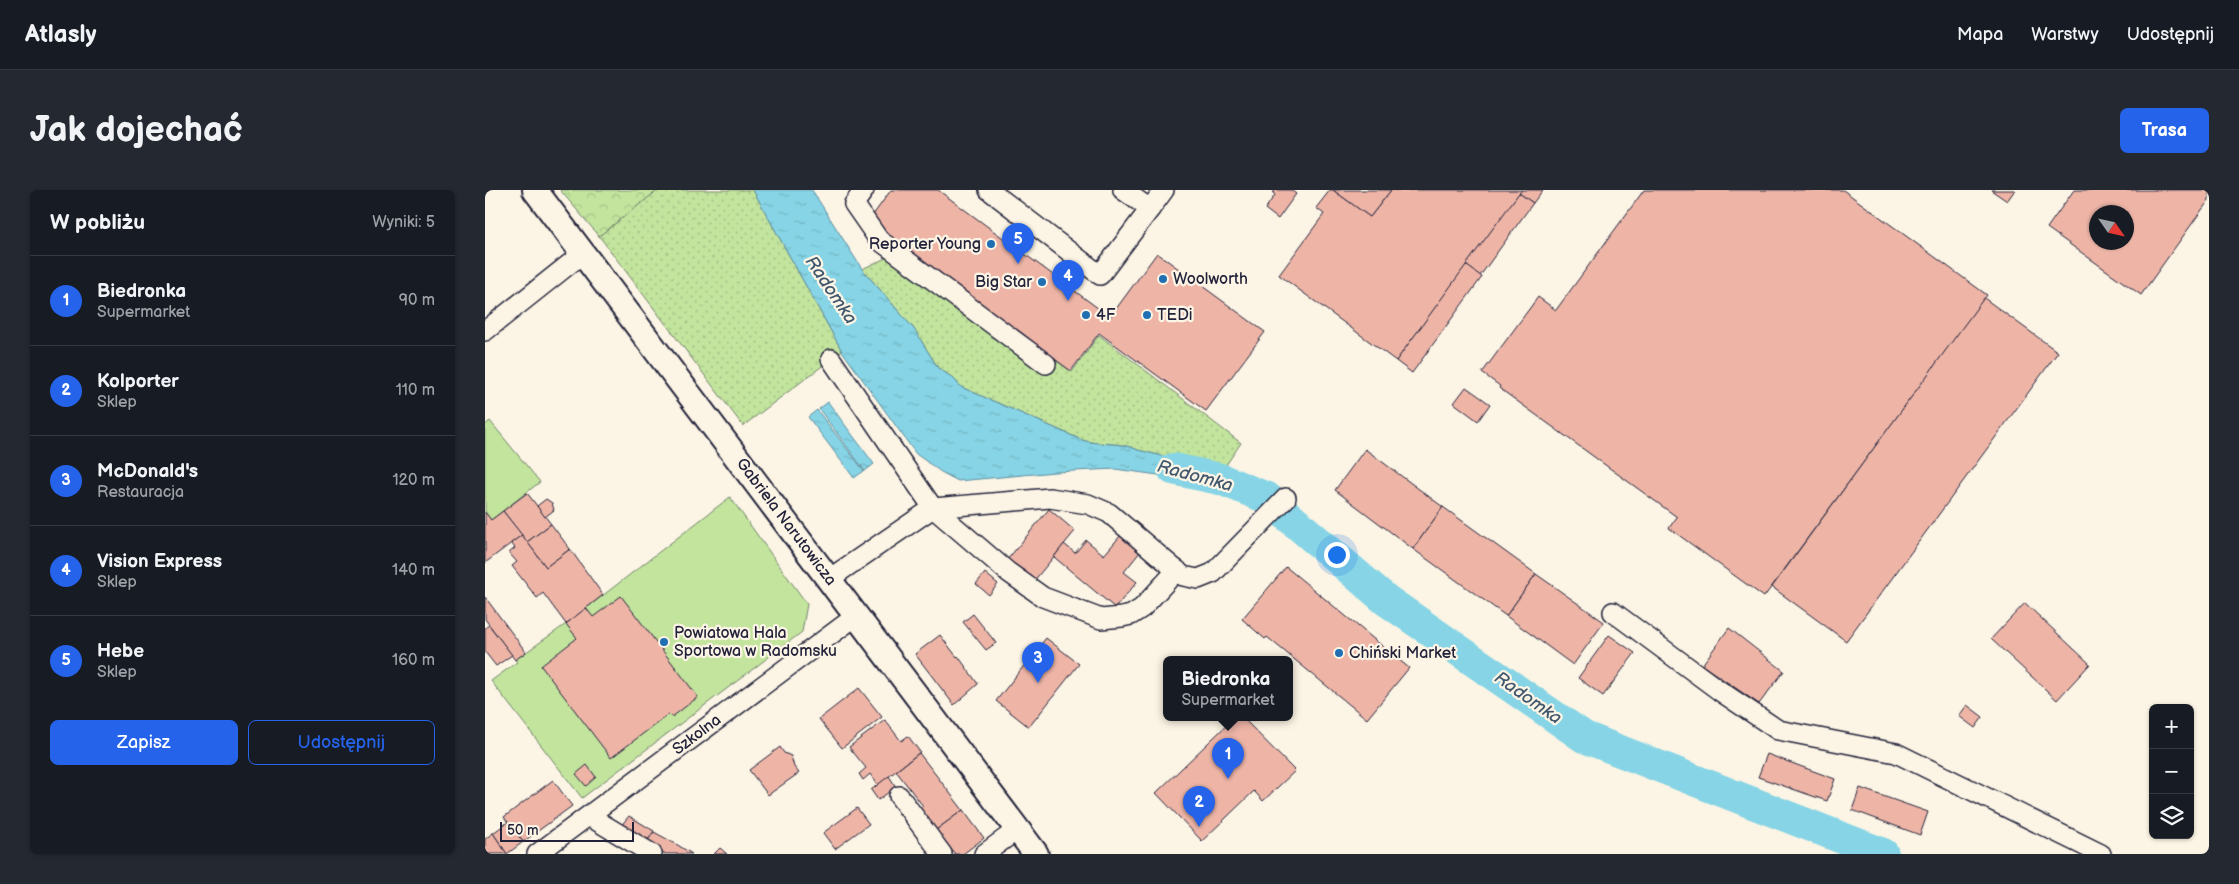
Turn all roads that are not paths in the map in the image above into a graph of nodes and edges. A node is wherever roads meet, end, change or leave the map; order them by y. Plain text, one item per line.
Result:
1 (535, 190) edge
2 (864, 190) edge
3 (989, 190) edge
4 (1123, 190) edge
5 (1164, 190) edge
6 (1150, 209) junction
7 (582, 254) junction
8 (485, 331) edge
9 (831, 359) dead end
10 (1046, 364) dead end
11 (1286, 498) dead end
12 (933, 508) junction
13 (1177, 570) junction
14 (829, 580) junction
15 (1613, 612) dead end
16 (856, 616) junction
17 (899, 796) dead end
18 (589, 816) junction
19 (1004, 842) edge
20 (537, 854) edge
21 (653, 854) edge
22 (942, 854) edge
23 (984, 854) edge
24 (1036, 854) edge
25 (2101, 854) edge

1 - 7 main road, Gabriela Narutowicza
2 - 10 street
3 - 6 street
4 - 6 street
5 - 6 street
7 - 8 street
7 - 14 main road, Gabriela Narutowicza
9 - 12 street
11 - 13 street
12 - 13 street
12 - 13 street
12 - 14 street
14 - 16 main road, Gabriela Narutowicza
15 - 25 street
16 - 18 street, Szkolna
16 - 19 main road, Gabriela Narutowicza
17 - 22 street
18 - 20 street, Szkolna
18 - 21 street
19 - 23 street
19 - 24 main road, Gabriela Narutowicza

